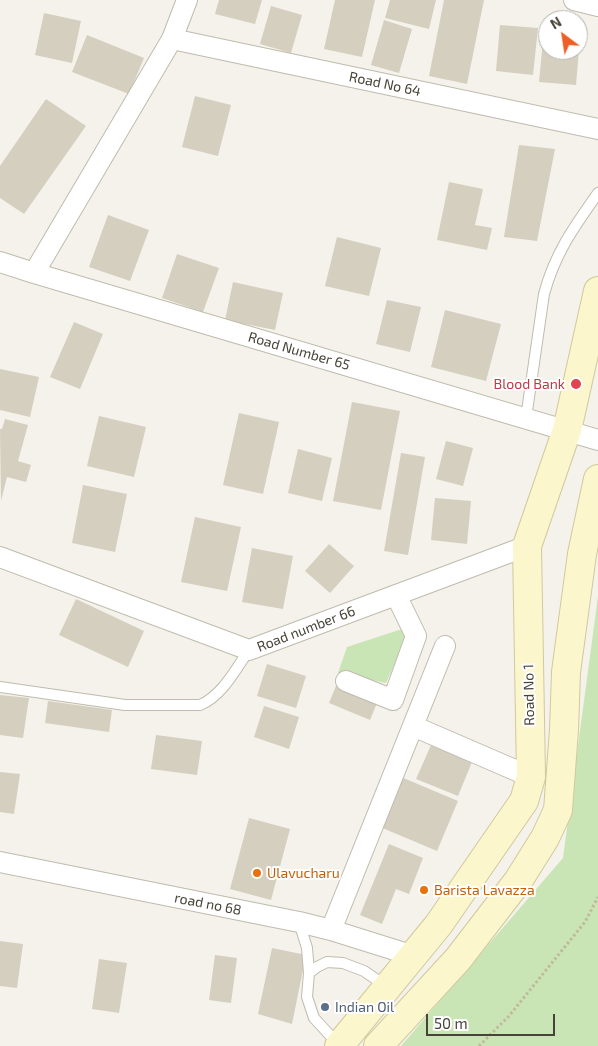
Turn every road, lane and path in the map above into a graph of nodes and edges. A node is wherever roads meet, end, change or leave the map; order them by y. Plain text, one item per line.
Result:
1 (187, 0) edge
2 (574, 0) edge
3 (598, 6) edge
4 (172, 39) junction
5 (598, 129) edge
6 (598, 193) edge
7 (0, 262) edge
8 (34, 273) junction
9 (598, 291) edge
10 (526, 418) junction
11 (567, 430) junction
12 (598, 440) edge
13 (598, 479) edge
14 (527, 546) junction
15 (0, 557) edge
16 (396, 595) junction
17 (445, 646) dead end
18 (250, 650) junction
19 (346, 681) dead end
20 (0, 687) edge
21 (413, 726) junction
22 (531, 777) junction
23 (0, 862) edge
24 (598, 897) edge
25 (299, 922) junction
26 (332, 930) junction
27 (414, 956) junction
28 (309, 974) junction
29 (388, 987) junction
30 (339, 1046) edge
31 (378, 1046) edge
32 (480, 1046) edge

1 - 4 street
2 - 3 street
4 - 5 street, Road No 64
4 - 8 street
6 - 10 lane
7 - 8 street, Road Number 65
8 - 10 street, Road Number 65
9 - 11 main road, Road No 1
10 - 11 street, Road Number 65
11 - 12 street, Road Number 65
11 - 14 main road, Road No 1
13 - 31 main road
14 - 16 street, Road number 66
14 - 22 main road, Road No 1
15 - 18 street, Road number 66
16 - 18 street, Road number 66
16 - 19 street
17 - 21 street
18 - 20 lane
21 - 22 street
21 - 26 street
22 - 27 main road, Road No 1
23 - 25 street, road no 68
24 - 32 path
25 - 26 street, road no 68
25 - 28 lane
26 - 27 street, road no 68
27 - 29 main road, Road No 1
28 - 29 lane
28 - 30 lane
29 - 30 main road, Road No 1

